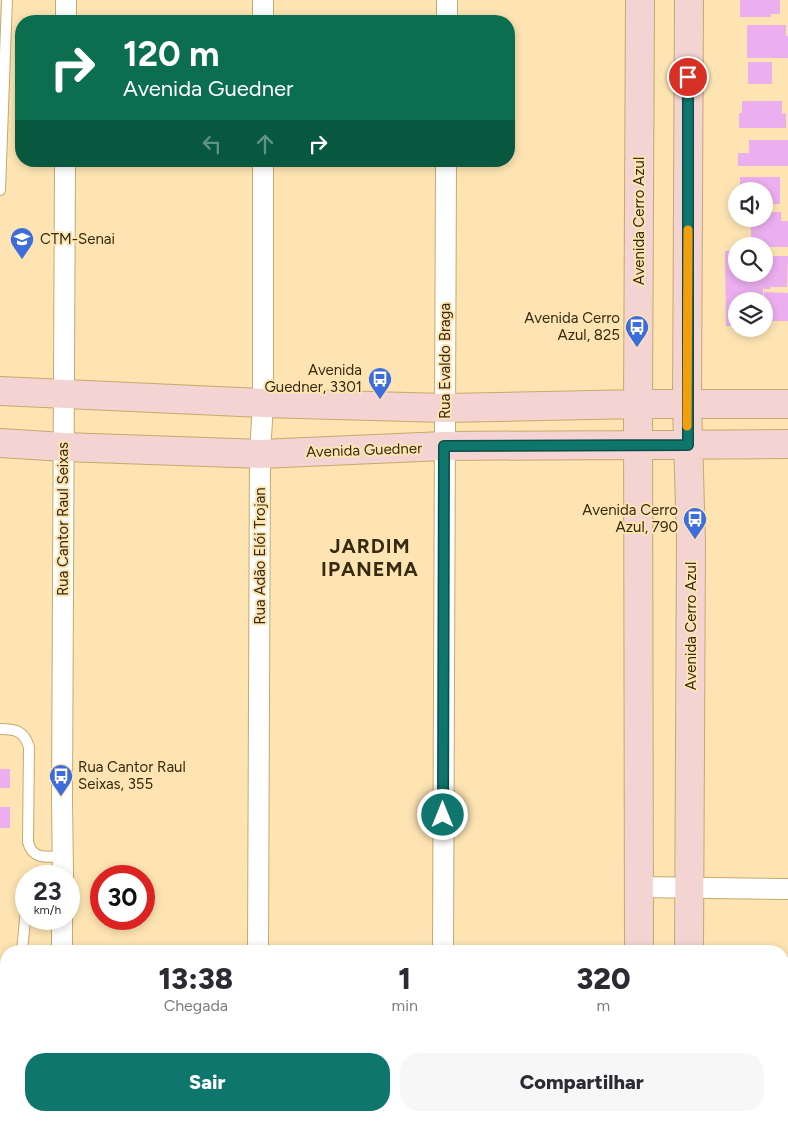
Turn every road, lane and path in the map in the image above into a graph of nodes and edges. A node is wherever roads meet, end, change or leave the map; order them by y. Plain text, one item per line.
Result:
1 (7, 0) edge
2 (66, 0) edge
3 (263, 0) edge
4 (447, 0) edge
5 (640, 0) edge
6 (689, 0) edge
7 (66, 15) edge
8 (263, 15) edge
9 (447, 15) edge
10 (1, 146) edge
11 (65, 167) edge
12 (263, 167) edge
13 (446, 167) edge
14 (0, 190) edge
15 (0, 391) edge
16 (64, 394) junction
17 (263, 403) junction
18 (638, 404) junction
19 (788, 404) edge
20 (687, 405) junction
21 (445, 408) junction
22 (0, 443) edge
23 (788, 444) edge
24 (688, 445) junction
25 (444, 446) junction
26 (639, 446) junction
27 (64, 447) junction
28 (260, 454) junction
29 (0, 729) edge
30 (63, 856) junction
31 (63, 865) edge
32 (640, 888) junction
33 (689, 888) junction
34 (788, 889) edge
35 (24, 930) edge
36 (62, 930) edge
37 (23, 945) edge
38 (62, 945) edge
39 (258, 945) edge
40 (443, 945) edge
41 (639, 945) edge
42 (688, 945) edge

1 - 10 lane
2 - 7 street
3 - 8 street
4 - 9 street
5 - 18 main road, Avenida Cerro Azul
6 - 20 main road, Avenida Cerro Azul
10 - 14 lane
11 - 16 street, Rua Cantor Raul Seixas
12 - 17 street, Rua Adão Elói Trojan
13 - 21 street, Rua Evaldo Braga
15 - 16 main road
16 - 17 main road
16 - 27 street, Rua Cantor Raul Seixas
17 - 21 main road
17 - 28 street, Rua Adão Elói Trojan
18 - 20 main road
18 - 21 main road
18 - 26 main road, Avenida Cerro Azul
19 - 20 main road
20 - 24 main road, Avenida Cerro Azul
21 - 25 street, Rua Evaldo Braga
22 - 27 main road, Avenida Guedner
23 - 24 main road, Avenida Guedner
24 - 26 main road, Avenida Guedner
24 - 33 main road, Avenida Cerro Azul
25 - 26 main road, Avenida Guedner
25 - 28 main road, Avenida Guedner
25 - 40 street, Rua Evaldo Braga
26 - 32 main road, Avenida Cerro Azul
27 - 28 main road, Avenida Guedner
27 - 30 street, Rua Cantor Raul Seixas
28 - 39 street, Rua Adão Elói Trojan
29 - 30 lane
30 - 31 street, Rua Cantor Raul Seixas
32 - 33 street
32 - 41 main road, Avenida Cerro Azul
33 - 34 street
33 - 42 main road, Avenida Cerro Azul
35 - 37 lane
36 - 38 street

